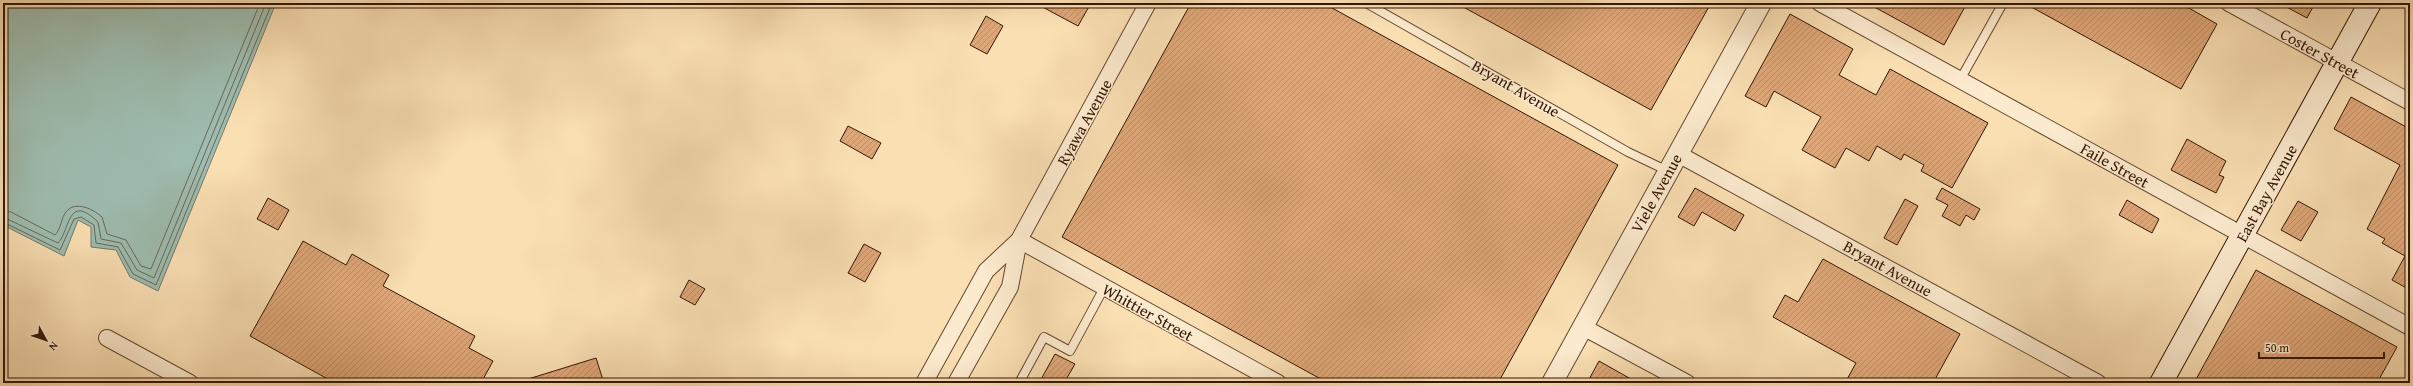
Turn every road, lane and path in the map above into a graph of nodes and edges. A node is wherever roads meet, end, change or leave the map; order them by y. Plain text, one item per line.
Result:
1 (1148, 3) edge
2 (1366, 3) edge
3 (1761, 3) edge
4 (1820, 3) edge
5 (2003, 3) edge
6 (2229, 3) edge
7 (2370, 3) edge
8 (2337, 63) junction
9 (1960, 80) junction
10 (2410, 102) edge
11 (1678, 154) junction
12 (1668, 171) junction
13 (2243, 236) junction
14 (1019, 240) junction
15 (1104, 288) junction
16 (1583, 327) junction
17 (2410, 327) edge
18 (107, 338) dead end
19 (190, 383) edge
20 (924, 383) edge
21 (956, 383) edge
22 (1019, 383) edge
23 (1278, 383) edge
24 (1552, 383) edge
25 (1687, 383) edge
26 (2098, 383) edge
27 (2161, 383) edge

1 - 14 street, Ryawa Avenue
2 - 12 lane, Bryant Avenue
3 - 11 street, Viele Avenue
4 - 9 street, Faile Street
5 - 9 lane
6 - 8 street, Coster Street
7 - 8 main road, East Bay Avenue
8 - 10 street, Coster Street
8 - 13 main road, East Bay Avenue
9 - 13 street, Faile Street
11 - 12 street, Viele Avenue
11 - 26 street, Bryant Avenue
12 - 16 street, Viele Avenue
13 - 17 street, Faile Street
13 - 27 main road, East Bay Avenue
14 - 15 street, Whittier Street
14 - 20 street, Ryawa Avenue
14 - 21 street, Ryawa Avenue
15 - 22 lane
15 - 23 street, Whittier Street
16 - 24 street, Viele Avenue
16 - 25 street
18 - 19 street

